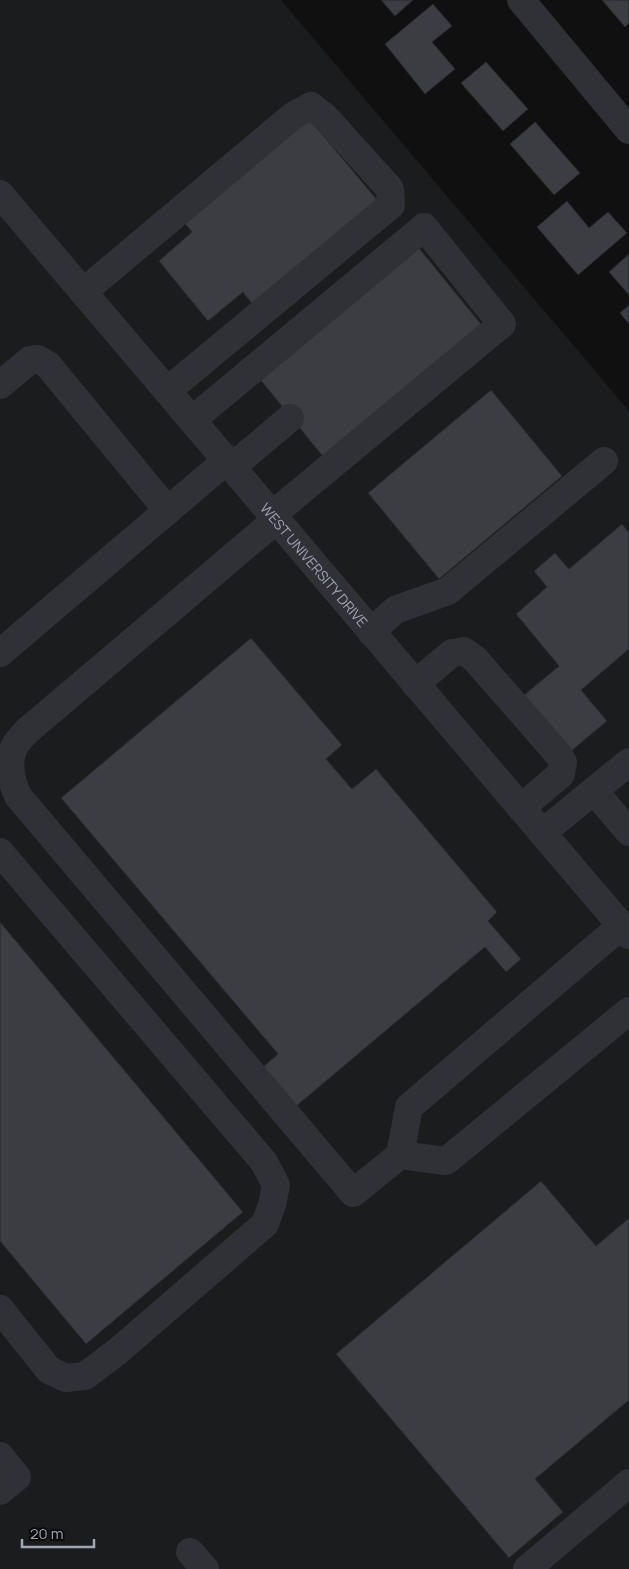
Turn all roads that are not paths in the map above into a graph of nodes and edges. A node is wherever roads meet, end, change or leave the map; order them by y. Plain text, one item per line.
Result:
1 (521, 0) edge
2 (629, 130) edge
3 (0, 194) edge
4 (83, 292) junction
5 (0, 385) edge
6 (167, 390) junction
7 (290, 418) dead end
8 (192, 420) junction
9 (604, 461) dead end
10 (229, 464) junction
11 (168, 511) junction
12 (274, 517) junction
13 (372, 632) junction
14 (0, 653) edge
15 (415, 684) junction
16 (629, 762) edge
17 (594, 791) junction
18 (521, 808) junction
19 (629, 832) edge
20 (542, 834) junction
21 (0, 852) edge
22 (625, 931) edge
23 (629, 1011) edge
24 (400, 1155) junction
25 (0, 1309) edge
26 (0, 1456) edge
27 (629, 1483) edge
28 (0, 1491) edge
29 (527, 1569) edge

1 - 2 street
3 - 4 street, WEST UNIVERSITY DRIVE
4 - 6 street, WEST UNIVERSITY DRIVE
4 - 6 street
5 - 11 street
6 - 8 street, WEST UNIVERSITY DRIVE
7 - 10 street
8 - 10 street, WEST UNIVERSITY DRIVE
8 - 12 street
9 - 13 street
10 - 11 street
10 - 12 street, WEST UNIVERSITY DRIVE
11 - 14 street
12 - 13 street, WEST UNIVERSITY DRIVE
12 - 24 street
13 - 15 street, WEST UNIVERSITY DRIVE
15 - 18 street, WEST UNIVERSITY DRIVE
15 - 18 street
16 - 17 street
17 - 19 street
17 - 20 street
18 - 20 street, WEST UNIVERSITY DRIVE
20 - 22 street, WEST UNIVERSITY DRIVE
21 - 25 street
22 - 24 street
23 - 24 street
26 - 28 street
27 - 29 street

